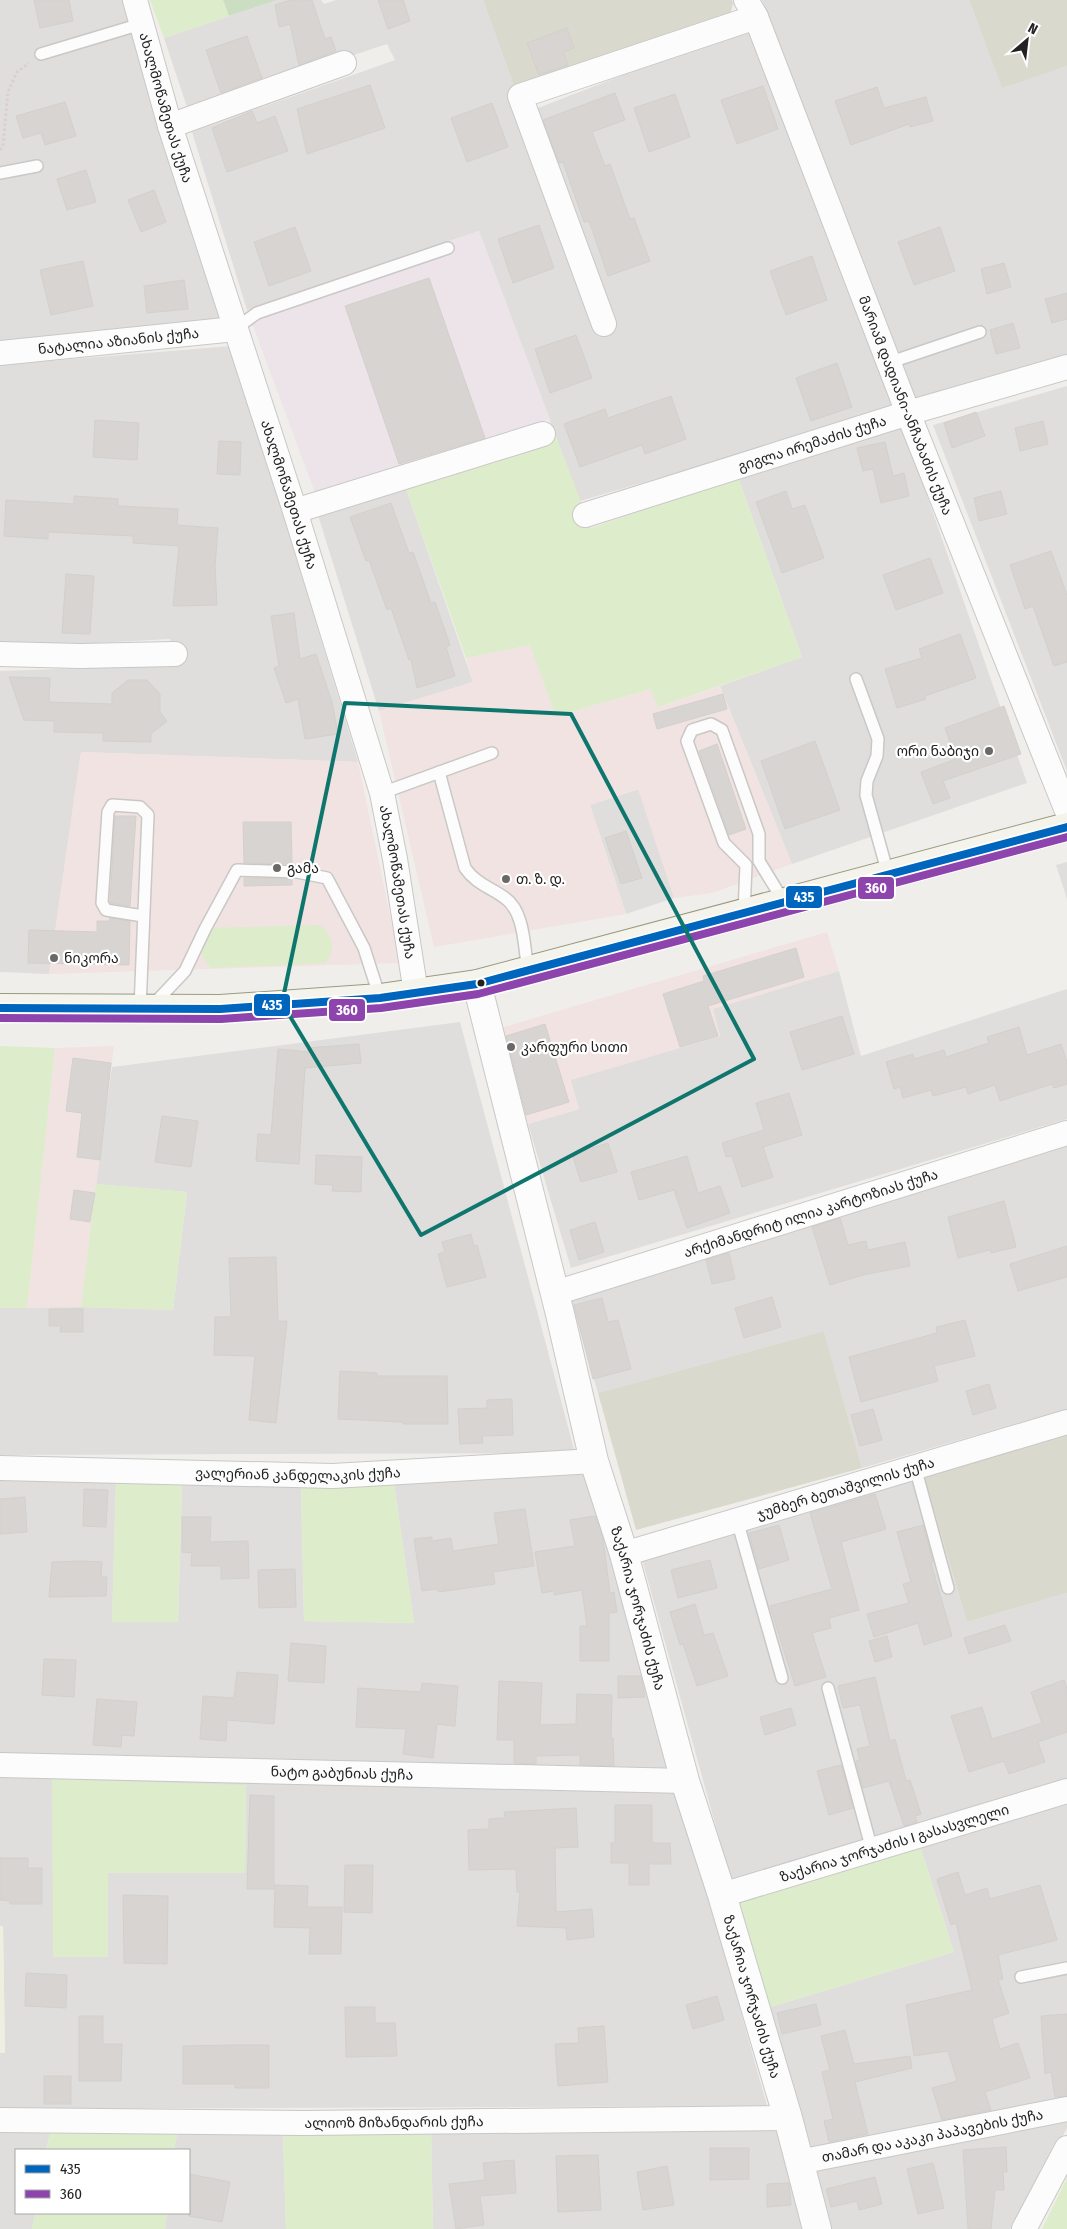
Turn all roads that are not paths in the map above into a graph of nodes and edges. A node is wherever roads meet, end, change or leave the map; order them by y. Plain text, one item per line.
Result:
1 (135, 0) edge
2 (751, 9) edge
3 (141, 24) junction
4 (42, 54) road end
5 (344, 63) dead end
6 (170, 126) junction
7 (38, 166) dead end
8 (0, 174) edge
9 (448, 248) dead end
10 (604, 324) dead end
11 (235, 329) junction
12 (980, 332) dead end
13 (0, 353) edge
14 (888, 363) junction
15 (1067, 367) edge
16 (908, 414) junction
17 (543, 434) dead end
18 (295, 511) junction
19 (585, 515) dead end
20 (0, 654) edge
21 (175, 654) dead end
22 (856, 679) dead end
23 (492, 753) dead end
24 (440, 772) junction
25 (382, 793) junction
26 (1067, 811) edge
27 (1067, 827) edge
28 (888, 874) junction
29 (784, 902) junction
30 (744, 913) junction
31 (143, 916) junction
32 (528, 970) junction
33 (477, 984) junction
34 (416, 993) junction
35 (380, 998) junction
36 (0, 1008) edge
37 (144, 1010) junction
38 (1067, 1133) edge
39 (555, 1293) junction
40 (1067, 1422) edge
41 (594, 1461) junction
42 (915, 1467) junction
43 (0, 1468) edge
44 (737, 1520) junction
45 (624, 1554) junction
46 (948, 1588) dead end
47 (782, 1678) dead end
48 (828, 1688) dead end
49 (0, 1765) edge
50 (685, 1781) junction
51 (1067, 1791) edge
52 (872, 1850) junction
53 (722, 1895) junction
54 (1067, 1968) edge
55 (1021, 1977) dead end
56 (1067, 2109) edge
57 (788, 2118) junction
58 (0, 2120) edge
59 (1067, 2149) edge
60 (799, 2162) junction
61 (1037, 2205) junction
62 (817, 2229) edge
63 (1024, 2229) edge
64 (1038, 2229) edge

1 - 3 street, ახალმოწამეთას ქუჩა
2 - 10 street
2 - 14 street, მარიამ დადიანი-ანჩაბაძის ქუჩა
3 - 4 lane
3 - 6 street, ახალმოწამეთას ქუჩა
5 - 6 street
6 - 11 street, ახალმოწამეთას ქუჩა
7 - 8 lane
9 - 11 lane
11 - 13 street, ნატალია აზიანის ქუჩა
11 - 18 street, ახალმოწამეთას ქუჩა
12 - 14 lane
14 - 16 street, მარიამ დადიანი-ანჩაბაძის ქუჩა
15 - 16 street, გიგლა ირემაძის ქუჩა
16 - 19 street, გიგლა ირემაძის ქუჩა
16 - 26 street, მარიამ დადიანი-ანჩაბაძის ქუჩა
17 - 18 street
18 - 25 street, ახალმოწამეთას ქუჩა
20 - 21 street
22 - 28 lane
23 - 24 lane
24 - 25 lane
24 - 32 lane
25 - 34 street, ახალმოწამეთას ქუჩა
27 - 28 main road
28 - 29 main road
29 - 30 main road
29 - 30 lane
30 - 32 main road
31 - 31 lane
31 - 37 lane
32 - 33 main road
33 - 34 main road
33 - 39 street, ზაქარია ჯორჯაძის ქუჩა
34 - 35 main road
35 - 37 main road
35 - 37 lane
36 - 37 main road
38 - 39 street, არქიმანდრიტ ილია კარტოზიას ქუჩა
39 - 41 street, ზაქარია ჯორჯაძის ქუჩა
40 - 42 street, ჯუმბერ ბეთაშვილის ქუჩა
41 - 43 street, ვალერიან კანდელაკის ქუჩა
41 - 45 street, ზაქარია ჯორჯაძის ქუჩა
42 - 44 street, ჯუმბერ ბეთაშვილის ქუჩა
42 - 46 lane
44 - 45 street, ჯუმბერ ბეთაშვილის ქუჩა
44 - 47 lane
45 - 50 street, ზაქარია ჯორჯაძის ქუჩა
48 - 52 lane
49 - 50 street, ნატო გაბუნიას ქუჩა
50 - 53 street, ზაქარია ჯორჯაძის ქუჩა
51 - 52 street, ზაქარია ჯორჯაძის I გასასვლელი
52 - 53 street, ზაქარია ჯორჯაძის I გასასვლელი
53 - 57 street, ზაქარია ჯორჯაძის ქუჩა
54 - 55 lane
56 - 60 street, თამარ და აკაკი პაპავების ქუჩა
57 - 58 street, ალიოზ მიზანდარის ქუჩა
57 - 60 street, ზაქარია ჯორჯაძის ქუჩა
59 - 61 street
60 - 62 street, ზაქარია ჯორჯაძის ქუჩა
61 - 63 street
61 - 64 lane

